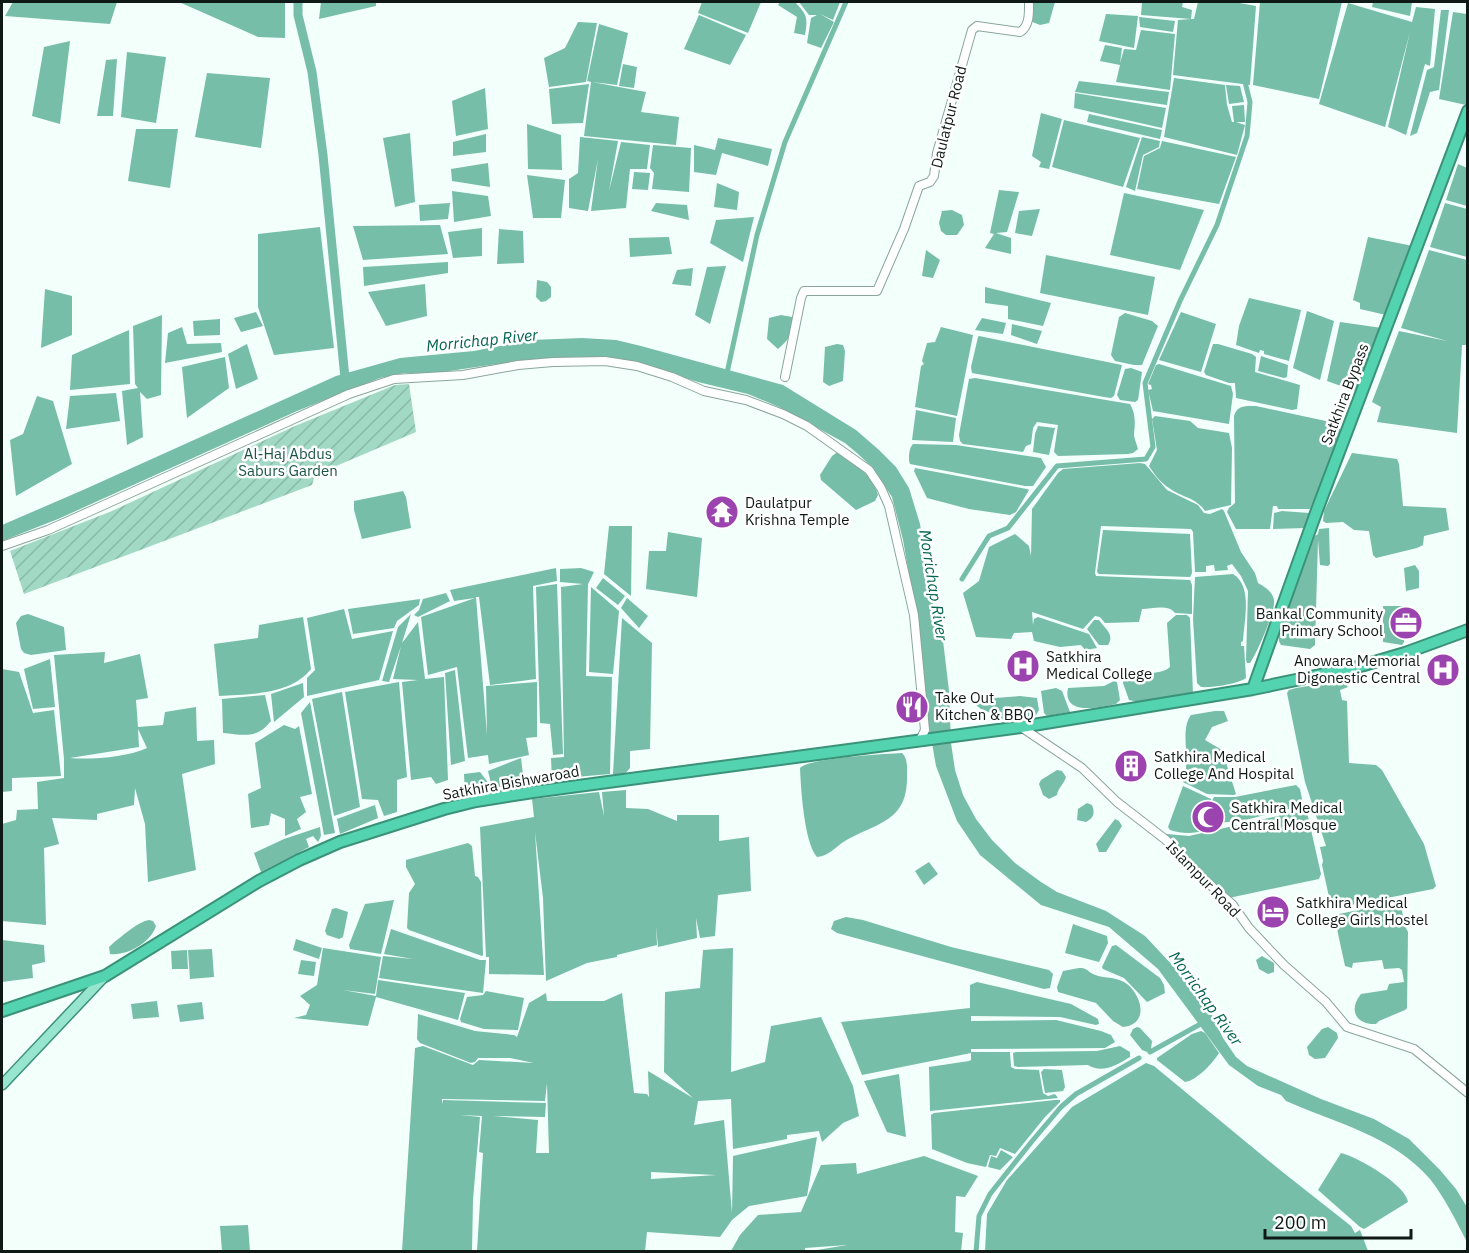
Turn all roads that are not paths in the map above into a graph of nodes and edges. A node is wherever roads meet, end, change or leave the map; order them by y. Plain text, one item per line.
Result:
1 (1029, 2) edge
2 (1467, 111) edge
3 (785, 377) dead end
4 (2, 546) edge
5 (1467, 630) edge
6 (1253, 689) junction
7 (1021, 727) junction
8 (922, 740) junction
9 (105, 976) junction
10 (2, 1011) edge
11 (2, 1085) edge
12 (1467, 1093) edge

1 - 3 street, Daulatpur Road
2 - 6 highway, Satkhira Bypass
4 - 8 street
5 - 6 highway, Satkhira Bishwaroad
6 - 7 highway, Satkhira Bishwaroad
7 - 8 highway, Satkhira Bishwaroad
7 - 12 street, Islampur Road
8 - 9 highway, Satkhira Bishwaroad
9 - 10 highway, Satkhira Bishwaroad
9 - 11 main road

